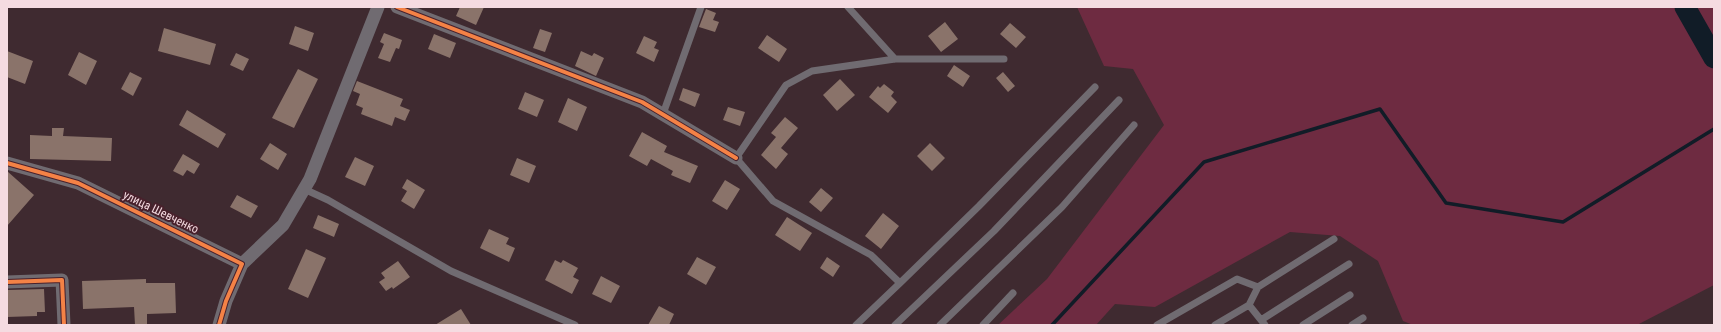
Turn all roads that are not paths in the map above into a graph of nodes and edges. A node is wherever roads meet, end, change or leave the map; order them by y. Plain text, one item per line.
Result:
1 (378, 7) edge
2 (397, 7) edge
3 (701, 7) edge
4 (848, 7) edge
5 (895, 59) junction
6 (1004, 59) dead end
7 (1095, 87) dead end
8 (1119, 100) dead end
9 (663, 114) junction
10 (1134, 125) dead end
11 (736, 158) junction
12 (7, 163) edge
13 (304, 189) junction
14 (1334, 239) dead end
15 (242, 264) junction
16 (1350, 264) dead end
17 (7, 282) edge
18 (900, 283) junction
19 (1258, 287) junction
20 (1013, 293) dead end
21 (1350, 295) dead end
22 (1249, 305) junction
23 (1363, 318) dead end
24 (1263, 323) edge
25 (64, 325) edge
26 (219, 325) edge
27 (576, 325) edge
28 (856, 325) edge
29 (895, 325) edge
30 (940, 325) edge
31 (983, 325) edge
32 (1157, 325) edge
33 (1215, 325) edge
34 (1303, 325) edge
35 (1352, 325) edge

1 - 13 street
2 - 9 street
3 - 9 lane
4 - 5 lane
5 - 6 lane
5 - 11 lane
7 - 18 lane
8 - 29 lane
9 - 11 street
10 - 30 lane
11 - 18 lane
12 - 15 street, улица Шевченко
13 - 15 street
13 - 27 lane
14 - 19 lane
15 - 26 street
16 - 24 lane
17 - 25 street
18 - 28 lane
19 - 22 lane
19 - 32 lane
20 - 31 lane
21 - 34 lane
22 - 24 lane
22 - 33 lane
23 - 35 lane

